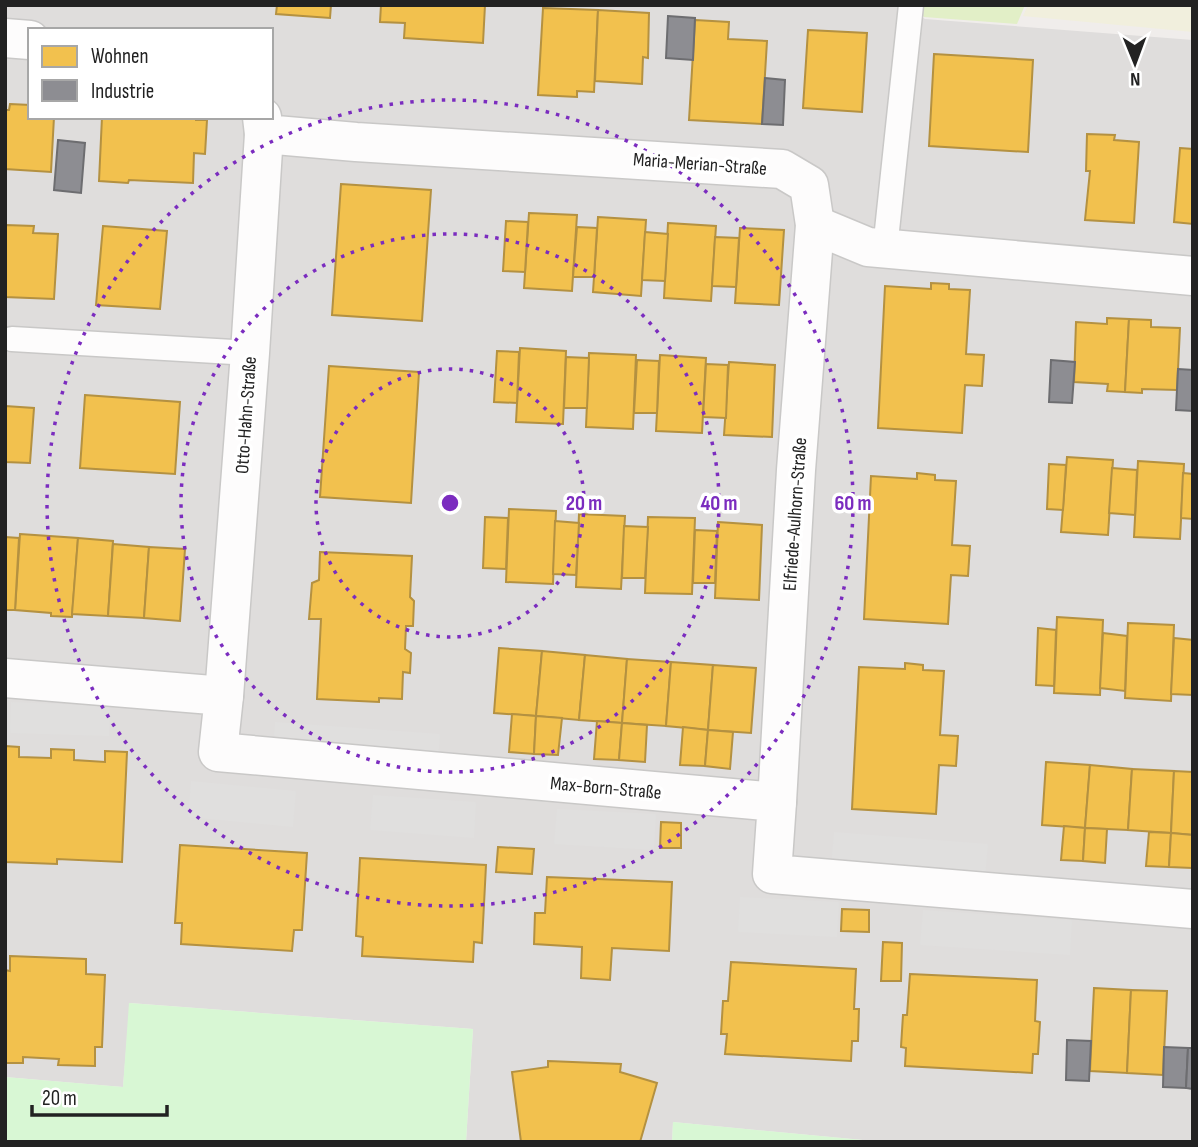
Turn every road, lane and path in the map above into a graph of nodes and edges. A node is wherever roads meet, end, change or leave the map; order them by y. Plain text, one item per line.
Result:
1 (911, 5) edge
2 (5, 38) edge
3 (28, 40) edge
4 (263, 125) edge
5 (815, 225) junction
6 (885, 249) junction
7 (1193, 276) edge
8 (12, 339) dead end
9 (250, 353) junction
10 (5, 678) edge
11 (223, 696) junction
12 (777, 803) junction
13 (1193, 909) edge

1 - 6 lane
2 - 3 street
4 - 5 street, Maria-Merian-Straße
4 - 9 street, Otto-Hahn-Straße
5 - 6 street
5 - 12 street, Elfriede-Aulhorn-Straße
6 - 7 street
8 - 9 lane
9 - 11 street, Otto-Hahn-Straße
10 - 11 street
11 - 12 street, Max-Born-Straße
12 - 13 street

